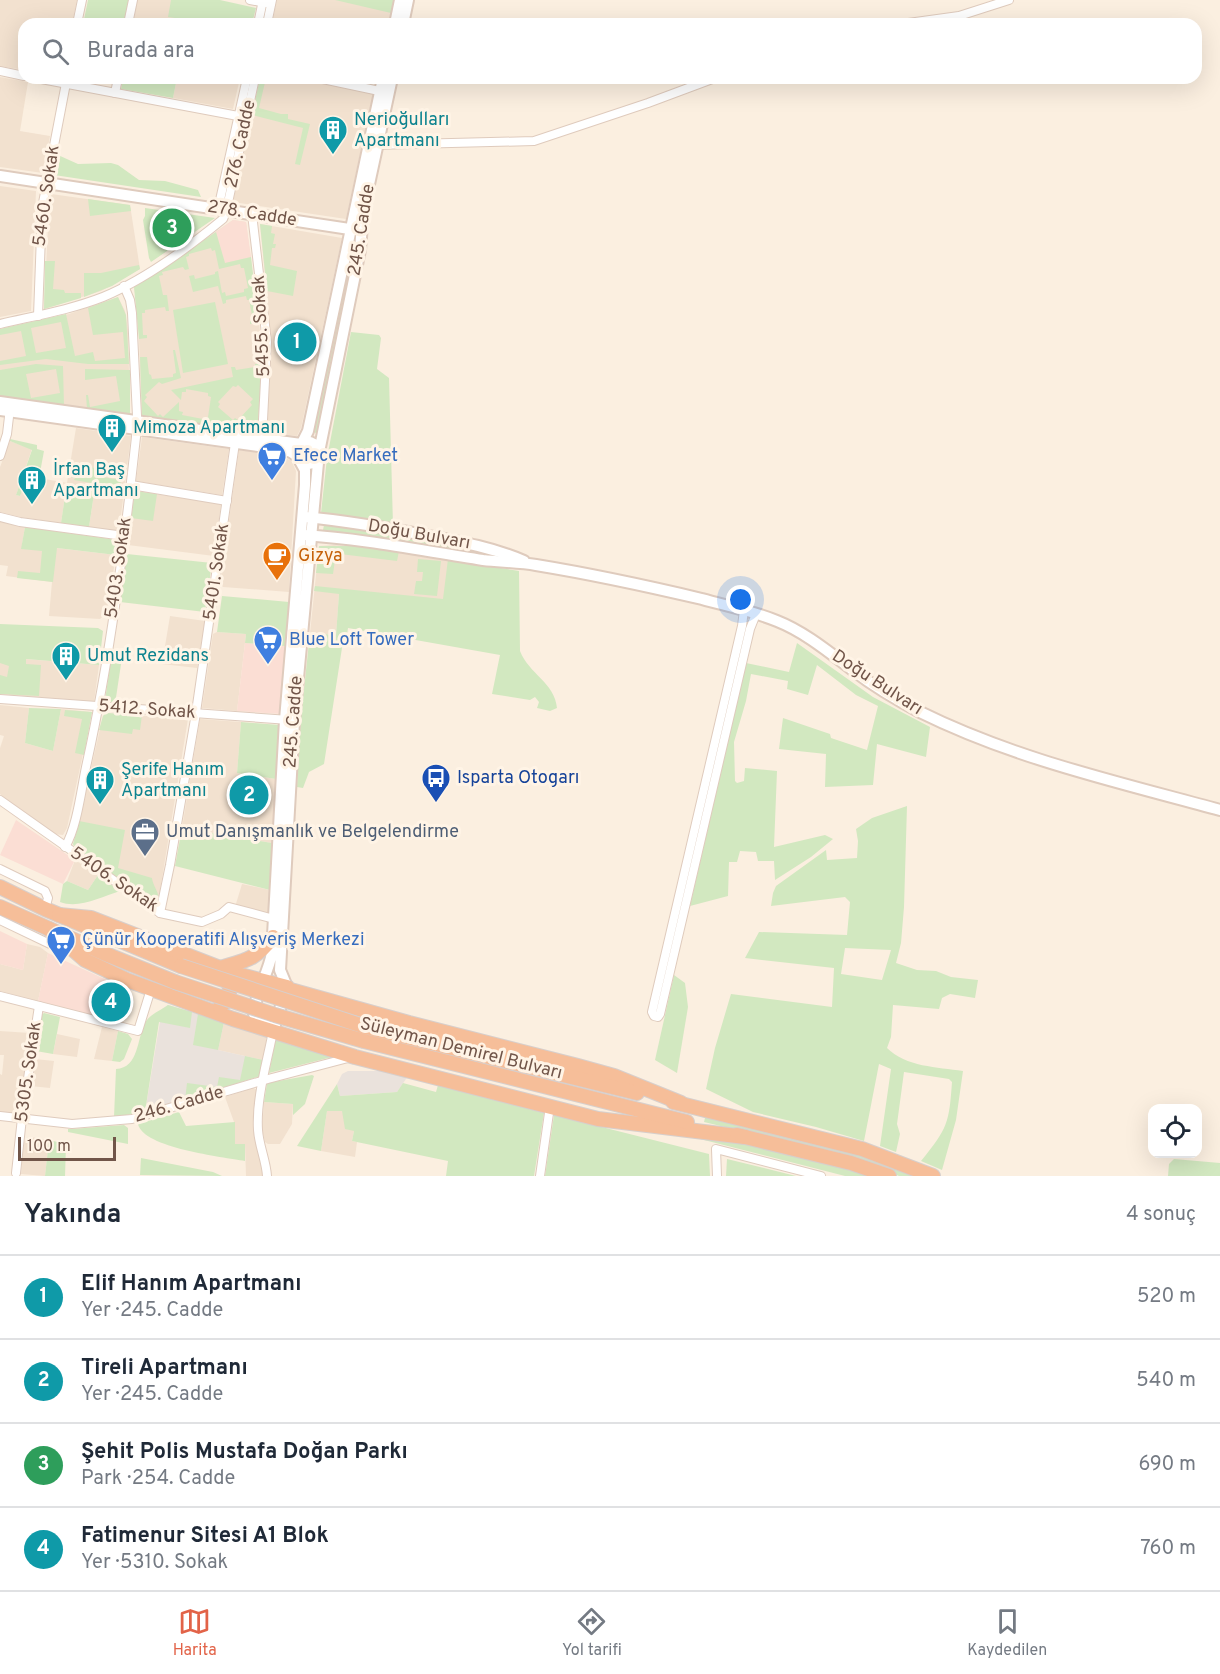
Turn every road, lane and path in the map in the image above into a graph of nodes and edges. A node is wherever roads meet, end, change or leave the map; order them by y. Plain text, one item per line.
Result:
1 (82, 0) edge
2 (133, 0) edge
3 (250, 0) edge
4 (400, 0) edge
5 (408, 0) edge
6 (1010, 0) edge
7 (267, 2) edge
8 (78, 18) edge
9 (129, 18) edge
10 (260, 18) edge
11 (267, 18) edge
12 (396, 18) edge
13 (404, 18) edge
14 (944, 18) edge
15 (0, 71) edge
16 (18, 75) edge
17 (65, 84) edge
18 (78, 84) edge
19 (117, 84) edge
20 (246, 84) edge
21 (253, 84) edge
22 (346, 84) edge
23 (383, 84) edge
24 (389, 84) edge
25 (699, 84) edge
26 (384, 92) junction
27 (115, 93) junction
28 (238, 116) junction
29 (373, 145) junction
30 (0, 176) edge
31 (46, 183) junction
32 (222, 209) junction
33 (252, 214) junction
34 (350, 229) junction
35 (362, 231) junction
36 (124, 286) junction
37 (38, 315) junction
38 (0, 324) edge
39 (5, 407) edge
40 (137, 426) junction
41 (262, 439) junction
42 (235, 443) junction
43 (302, 443) junction
44 (319, 454) junction
45 (0, 456) edge
46 (299, 459) junction
47 (130, 485) junction
48 (227, 501) junction
49 (0, 517) edge
50 (307, 517) junction
51 (306, 535) junction
52 (124, 536) junction
53 (533, 564) junction
54 (744, 610) junction
55 (756, 614) junction
56 (0, 699) edge
57 (99, 707) junction
58 (196, 713) junction
59 (290, 720) junction
60 (0, 800) edge
61 (1220, 810) edge
62 (65, 847) junction
63 (0, 870) edge
64 (0, 887) edge
65 (0, 908) edge
66 (45, 909) junction
67 (160, 913) junction
68 (59, 915) junction
69 (274, 919) junction
70 (0, 920) edge
71 (49, 929) junction
72 (273, 937) junction
73 (52, 945) dead end
74 (220, 968) junction
75 (262, 981) junction
76 (287, 987) junction
77 (151, 989) junction
78 (0, 996) edge
79 (332, 1002) junction
80 (39, 1006) junction
81 (210, 1011) junction
82 (273, 1031) junction
83 (365, 1034) junction
84 (317, 1045) junction
85 (355, 1057) junction
86 (264, 1080) junction
87 (681, 1103) junction
88 (550, 1106) junction
89 (0, 1116) edge
90 (22, 1118) junction
91 (745, 1137) junction
92 (16, 1173) dead end
93 (267, 1176) edge
94 (540, 1176) edge
95 (717, 1176) edge
96 (821, 1176) edge
97 (888, 1176) edge
98 (933, 1176) edge

1 - 8 street
2 - 9 street
3 - 7 street
4 - 12 street
5 - 13 street
6 - 14 street
7 - 10 street
7 - 11 street
15 - 16 street
17 - 31 street, 5460. Sokak
18 - 27 street
19 - 27 street
20 - 28 street, 276. Cadde
21 - 32 street, 276. Cadde
22 - 26 street
23 - 26 street, 245. Cadde
24 - 26 street, 245. Cadde
25 - 29 street
26 - 29 street, 245. Cadde
27 - 28 street
28 - 32 street, 276. Cadde
29 - 34 street, 245. Cadde
29 - 35 street, 245. Cadde
30 - 31 street, 278. Cadde
31 - 32 street, 278. Cadde
31 - 37 street, 5460. Sokak
32 - 33 street, 278. Cadde
32 - 36 street
33 - 34 street, 278. Cadde
33 - 41 street, 5455. Sokak
34 - 35 street, 278. Cadde
34 - 43 street, 245. Cadde
35 - 44 street, 245. Cadde
36 - 37 street
36 - 40 street, 5403. Sokak
37 - 38 street
39 - 40 street
39 - 45 street
40 - 41 street
40 - 42 street
40 - 47 street, 5403. Sokak
41 - 43 street
42 - 46 street
42 - 48 street, 5401. Sokak
43 - 44 street
43 - 46 street
44 - 46 street
44 - 50 street, 245. Cadde
46 - 50 street, 245. Cadde
47 - 48 street
47 - 52 street, 5403. Sokak
48 - 58 street, 5401. Sokak
49 - 52 street
50 - 51 street, 245. Cadde
50 - 53 street, Doğu Bulvarı
51 - 53 street, Doğu Bulvarı
51 - 59 street, 245. Cadde
52 - 57 street, 5403. Sokak
53 - 54 street, Doğu Bulvarı
54 - 55 street, Doğu Bulvarı
54 - 55 street
55 - 61 street, Doğu Bulvarı
56 - 57 street, 5412. Sokak
57 - 58 street, 5412. Sokak
57 - 62 street, 5403. Sokak
58 - 59 street, 5412. Sokak
58 - 67 street, 5401. Sokak
59 - 69 street, 245. Cadde
59 - 76 street, 245. Cadde
60 - 62 street, 5406. Sokak
62 - 67 street, 5406. Sokak
63 - 66 street
64 - 66 highway, Süleyman Demirel Bulvarı
65 - 71 highway, Süleyman Demirel Bulvarı
66 - 68 highway, Süleyman Demirel Bulvarı
67 - 69 street, 5406. Sokak
68 - 74 highway
68 - 83 highway, Süleyman Demirel Bulvarı, bridge
69 - 72 street, 245. Cadde
70 - 73 street
71 - 77 highway
71 - 83 highway, Süleyman Demirel Bulvarı, bridge
72 - 74 highway
72 - 75 street, 245. Cadde
74 - 75 highway
74 - 81 highway
75 - 76 highway
75 - 82 street, 245. Cadde
76 - 79 highway
76 - 82 street
77 - 80 street
77 - 81 highway
78 - 80 street
79 - 84 highway
79 - 87 highway
80 - 90 street, 5305. Sokak
81 - 82 highway
82 - 84 highway
82 - 86 street
83 - 87 highway, Süleyman Demirel Bulvarı
83 - 91 highway, Süleyman Demirel Bulvarı
84 - 85 highway
85 - 86 street, 246. Cadde
85 - 88 highway
86 - 90 street, 246. Cadde
86 - 93 street
87 - 98 highway, Süleyman Demirel Bulvarı
88 - 91 highway
88 - 94 street
89 - 90 street, 246. Cadde
90 - 92 street, 5305. Sokak
91 - 97 highway, Süleyman Demirel Bulvarı
95 - 96 street

